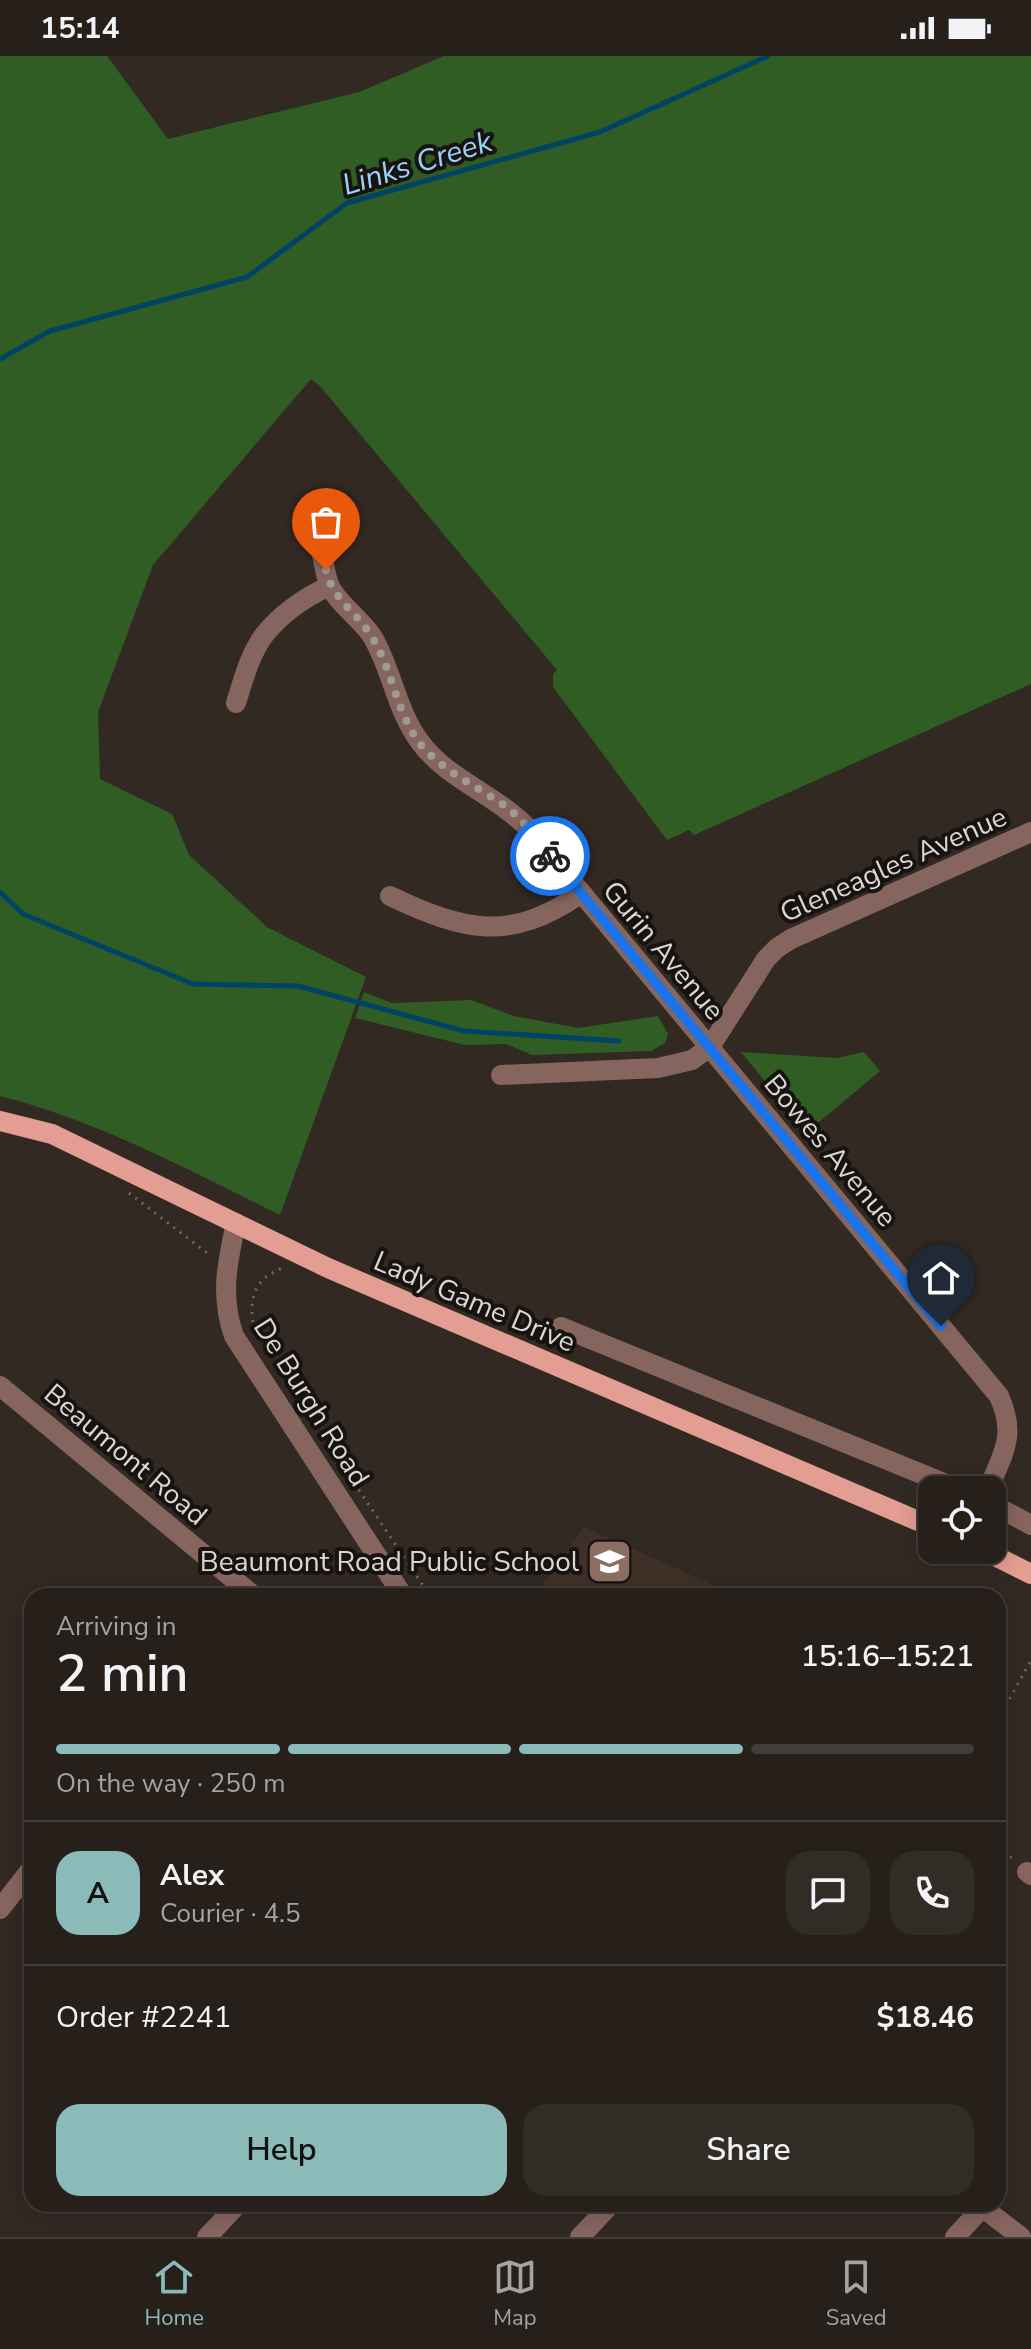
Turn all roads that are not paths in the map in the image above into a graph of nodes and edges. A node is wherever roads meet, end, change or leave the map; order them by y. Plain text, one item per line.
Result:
1 (322, 554) dead end
2 (329, 586) junction
3 (236, 703) dead end
4 (1031, 832) edge
5 (580, 894) junction
6 (390, 896) dead end
7 (710, 1047) junction
8 (501, 1075) dead end
9 (0, 1121) edge
10 (236, 1223) junction
11 (561, 1327) dead end
12 (0, 1386) edge
13 (927, 1476) edge
14 (993, 1476) edge
15 (1006, 1512) edge
16 (918, 1521) edge
17 (1031, 1525) edge
18 (1006, 1562) edge
19 (1031, 1574) edge
20 (241, 1588) edge
21 (398, 1588) edge
22 (24, 1878) edge
23 (0, 1909) edge
24 (230, 2212) edge
25 (603, 2212) edge
26 (975, 2212) edge
27 (988, 2212) edge
28 (207, 2237) edge
29 (580, 2237) edge
30 (955, 2237) edge
31 (1021, 2237) edge

1 - 2 street, Gurin Avenue
2 - 3 street
2 - 5 street, Gurin Avenue
4 - 7 street, Gleneagles Avenue
5 - 6 street
5 - 7 street, Gurin Avenue
7 - 8 street
7 - 14 street, Bowes Avenue
9 - 10 main road, Lady Game Drive
10 - 16 main road, Lady Game Drive
10 - 21 street, De Burgh Road
11 - 13 street, Lady Game Drive
12 - 20 street, Beaumont Road
15 - 17 street
18 - 19 main road
22 - 23 street
24 - 28 street
25 - 29 street
26 - 30 street
27 - 31 street

